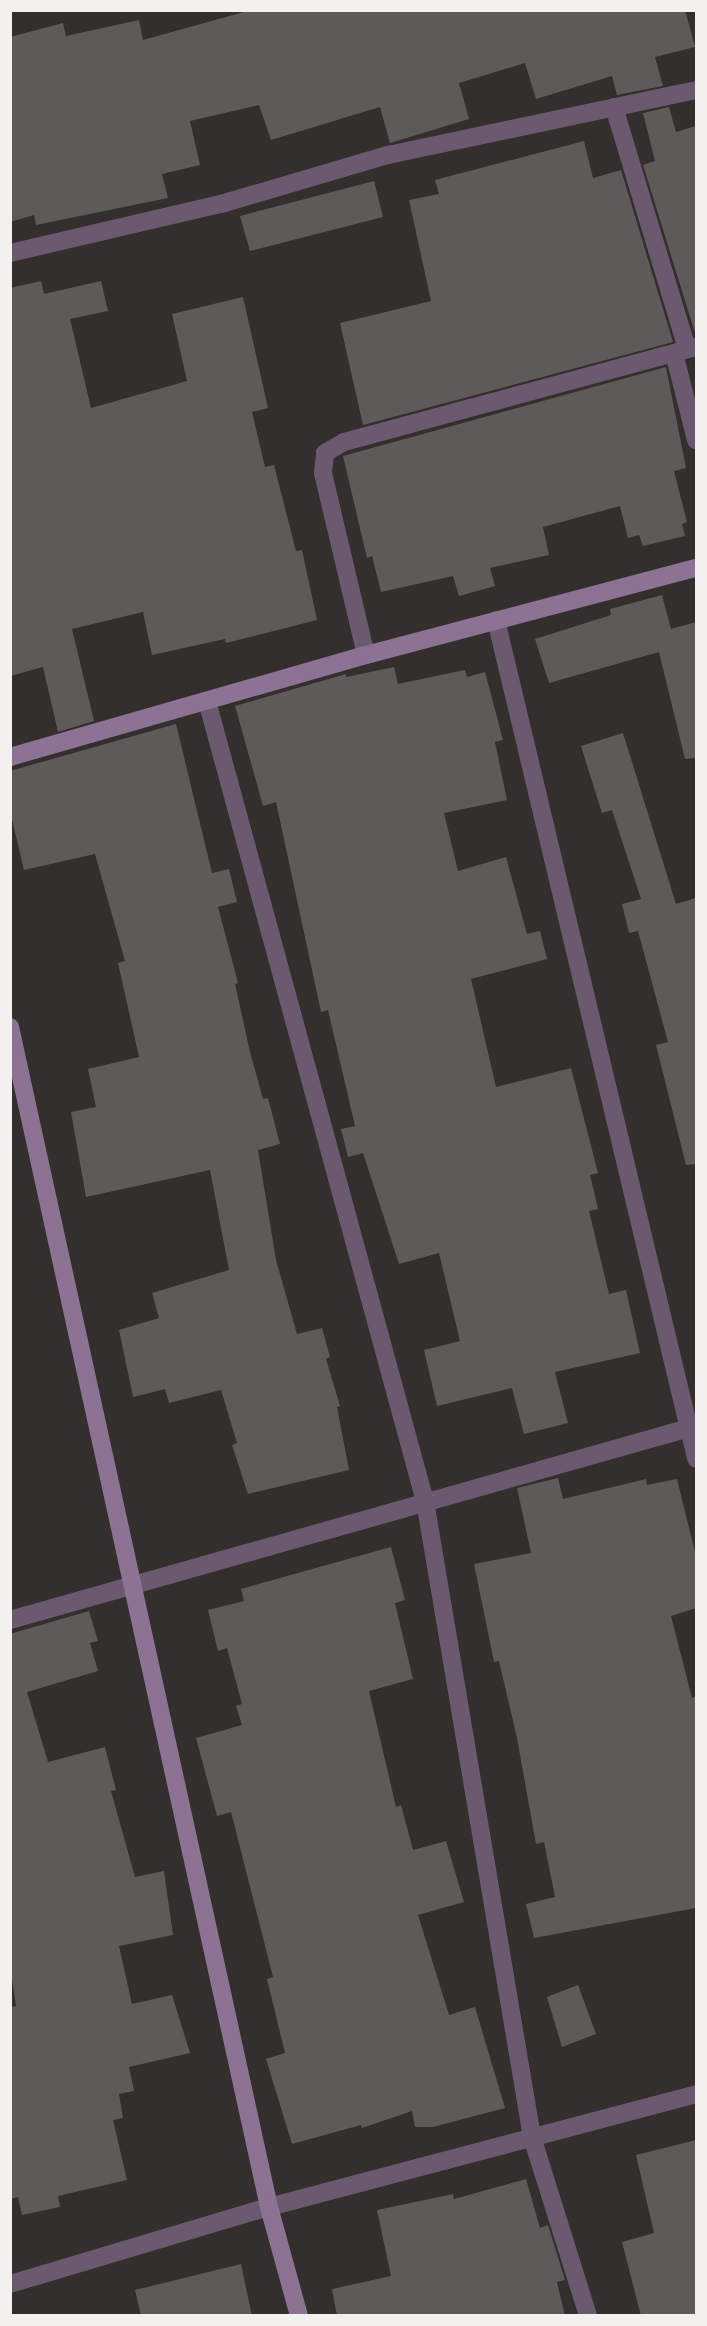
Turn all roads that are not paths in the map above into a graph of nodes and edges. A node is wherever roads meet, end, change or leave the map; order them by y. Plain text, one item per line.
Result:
1 (696, 90) edge
2 (614, 107) junction
3 (10, 253) edge
4 (686, 350) edge
5 (696, 440) edge
6 (696, 568) edge
7 (496, 620) junction
8 (366, 655) junction
9 (207, 701) junction
10 (10, 757) edge
11 (10, 1027) edge
12 (693, 1427) edge
13 (696, 1458) edge
14 (425, 1501) junction
15 (131, 1586) junction
16 (10, 1620) edge
17 (696, 2094) edge
18 (532, 2138) junction
19 (269, 2207) junction
20 (10, 2284) edge
21 (299, 2316) edge
22 (588, 2316) edge

1 - 2 street
2 - 3 street
2 - 4 street
4 - 5 street
4 - 8 street
6 - 7 street
7 - 8 street
7 - 12 street
8 - 9 street
9 - 10 street
9 - 14 street
11 - 15 street
12 - 13 street
12 - 14 street
14 - 15 street
14 - 18 street
15 - 16 street
15 - 19 street
17 - 18 street
18 - 19 street
18 - 22 street
19 - 20 street
19 - 21 street

